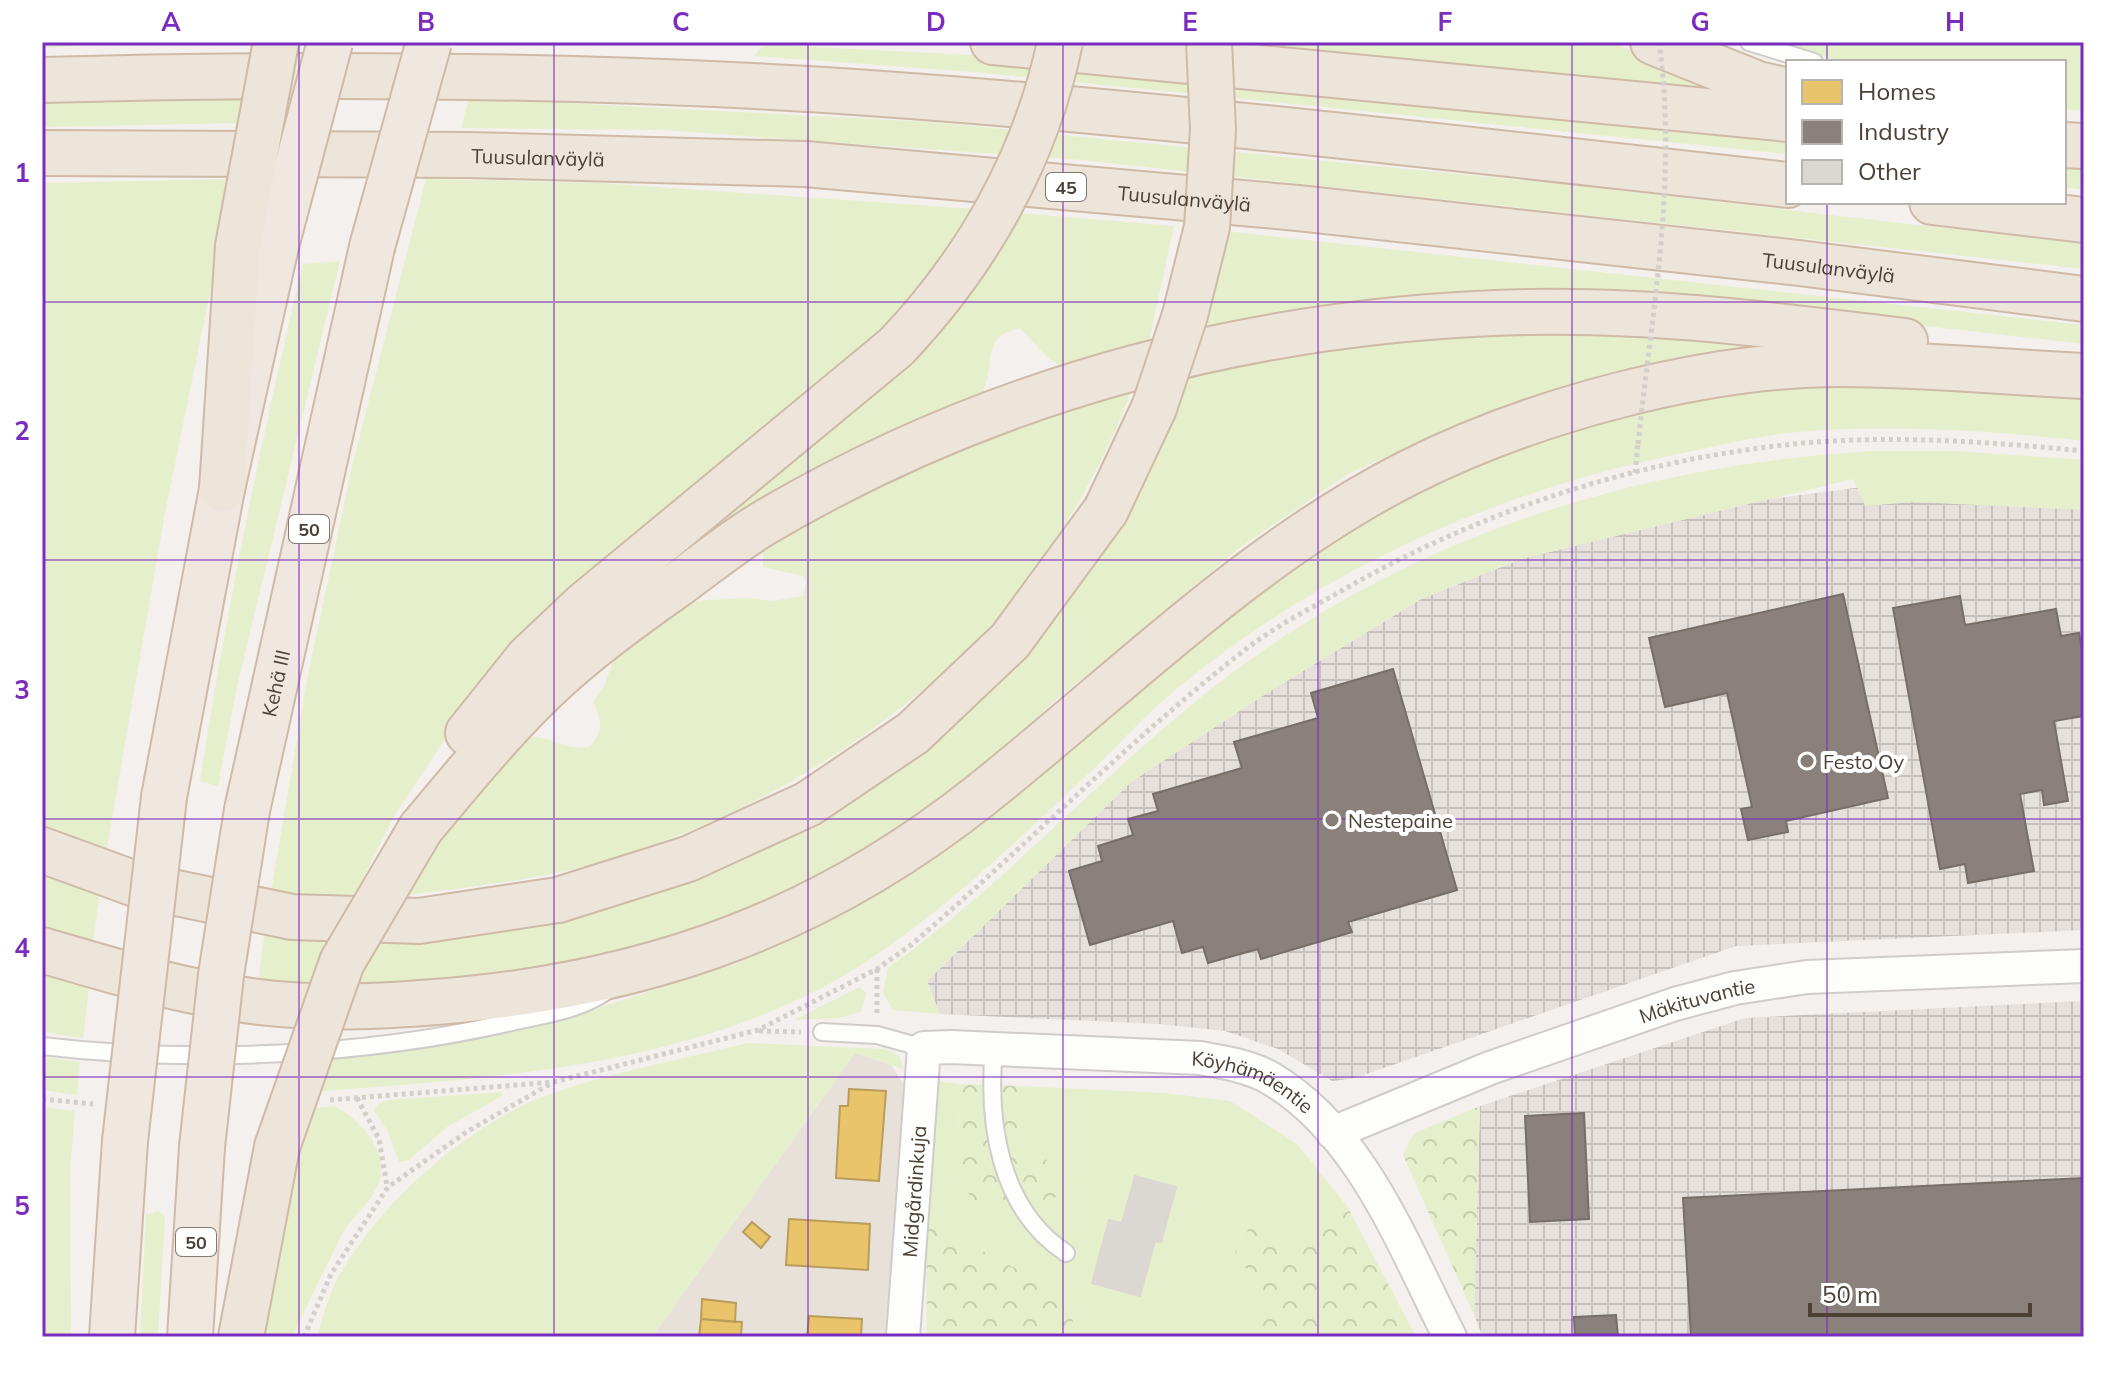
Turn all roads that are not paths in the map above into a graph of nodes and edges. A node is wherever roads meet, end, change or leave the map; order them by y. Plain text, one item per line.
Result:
1 (276, 42) edge
2 (330, 42) edge
3 (429, 42) edge
4 (993, 42) edge
5 (1060, 42) edge
6 (1209, 42) edge
7 (1653, 42) edge
8 (1749, 42) edge
9 (1808, 60) edge
10 (42, 80) edge
11 (1786, 91) edge
12 (1786, 119) edge
13 (42, 153) edge
14 (1786, 185) edge
15 (1949, 204) edge
16 (2084, 220) edge
17 (257, 246) junction
18 (2084, 299) edge
19 (2084, 362) edge
20 (2084, 376) edge
21 (421, 828) junction
22 (42, 850) edge
23 (42, 950) edge
24 (2084, 966) edge
25 (632, 973) junction
26 (822, 1032) road end
27 (42, 1046) edge
28 (924, 1048) junction
29 (994, 1048) junction
30 (1333, 1133) junction
31 (1066, 1253) dead end
32 (112, 1337) edge
33 (190, 1337) edge
34 (241, 1337) edge
35 (903, 1337) edge
36 (1450, 1337) edge

1 - 17 highway, bridge
2 - 17 highway, bridge
3 - 33 highway, Kehä III / 50, bridge
4 - 12 highway
5 - 21 highway, bridge
6 - 22 highway, bridge
7 - 11 highway
8 - 9 lane
10 - 14 highway
13 - 18 highway, Tuusulanväylä / 45
15 - 16 highway
17 - 32 highway, bridge
19 - 21 highway
20 - 25 highway
21 - 34 highway, bridge
23 - 25 highway
24 - 30 street, Mäkituvantie
25 - 27 lane
26 - 28 lane
28 - 29 street, Köyhämäentie
28 - 35 street, Midgårdinkuja
29 - 30 street, Köyhämäentie
29 - 31 lane
30 - 36 street, Köyhämäentie

